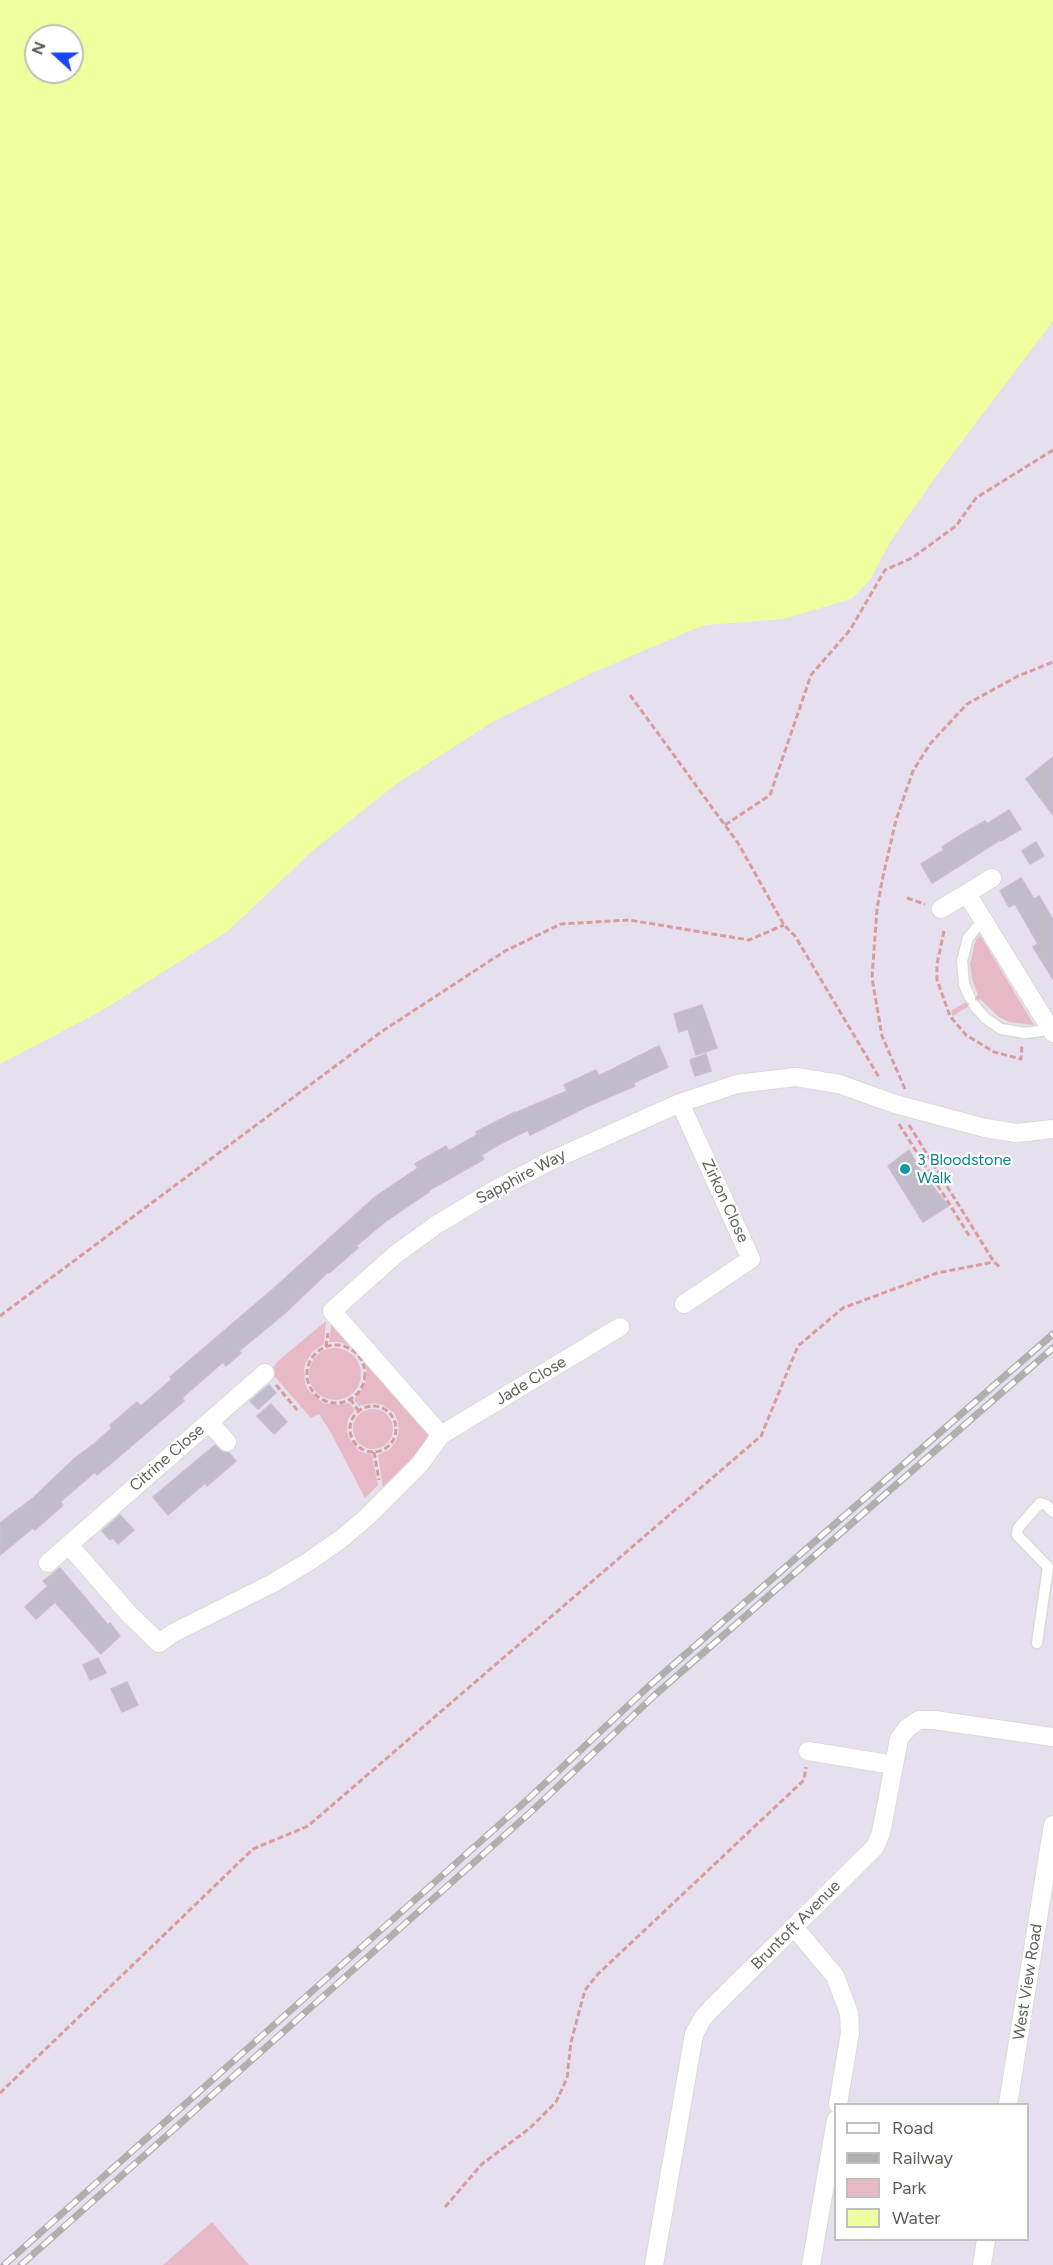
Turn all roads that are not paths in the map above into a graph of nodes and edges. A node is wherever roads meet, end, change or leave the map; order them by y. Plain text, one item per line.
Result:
1 (992, 878) dead end
2 (967, 894) junction
3 (934, 907) road end
4 (985, 922) junction
5 (1051, 1029) edge
6 (680, 1103) junction
7 (1053, 1129) edge
8 (684, 1304) dead end
9 (620, 1327) dead end
10 (265, 1372) road end
11 (209, 1422) junction
12 (441, 1435) junction
13 (227, 1442) dead end
14 (1053, 1512) edge
15 (69, 1545) junction
16 (48, 1563) dead end
17 (1037, 1643) dead end
18 (1053, 1737) edge
19 (808, 1751) road end
20 (894, 1765) junction
21 (1053, 1825) edge
22 (794, 1928) junction
23 (838, 2103) edge
24 (1008, 2103) edge
25 (834, 2132) edge
26 (986, 2241) edge
27 (654, 2265) edge
28 (811, 2265) edge
29 (982, 2265) edge

1 - 2 street
2 - 3 street
2 - 4 street
4 - 5 street
4 - 5 lane
6 - 7 street, Sapphire Way
6 - 8 street, Zirkon Close
6 - 12 street, Sapphire Way
9 - 12 street, Jade Close
10 - 11 street, Citrine Close
11 - 13 street
11 - 15 street, Citrine Close
12 - 15 street
14 - 17 lane
15 - 16 street, Citrine Close
18 - 20 street, Bruntoft Avenue
19 - 20 street
20 - 22 street, Bruntoft Avenue
21 - 24 street, West View Road
22 - 23 street
22 - 27 street, Bruntoft Avenue
25 - 28 street
26 - 29 street

